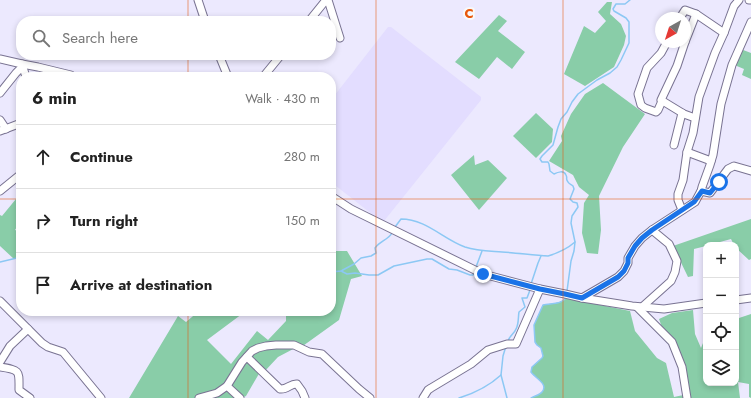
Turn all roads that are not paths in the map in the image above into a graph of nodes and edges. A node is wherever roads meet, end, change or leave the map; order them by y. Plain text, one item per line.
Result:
1 (198, 0) edge
2 (327, 0) edge
3 (739, 0) edge
4 (691, 12) edge
5 (696, 14) junction
6 (203, 16) edge
7 (313, 16) edge
8 (332, 16) edge
9 (751, 22) edge
10 (336, 26) edge
11 (691, 27) edge
12 (724, 33) junction
13 (340, 38) dead end
14 (664, 48) edge
15 (683, 48) edge
16 (0, 59) edge
17 (220, 60) edge
18 (277, 60) edge
19 (22, 65) junction
20 (17, 72) edge
21 (24, 72) edge
22 (59, 72) edge
23 (226, 72) edge
24 (267, 72) edge
25 (16, 73) edge
26 (0, 93) edge
27 (662, 101) junction
28 (682, 112) junction
29 (695, 118) junction
30 (0, 120) edge
31 (16, 125) edge
32 (3, 130) edge
33 (674, 145) dead end
34 (687, 152) junction
35 (711, 161) junction
36 (751, 171) edge
37 (16, 178) edge
38 (702, 191) junction
39 (0, 192) edge
40 (336, 199) edge
41 (682, 210) junction
42 (652, 230) junction
43 (540, 289) junction
44 (582, 298) junction
45 (751, 298) edge
46 (739, 300) edge
47 (0, 301) edge
48 (703, 303) edge
49 (640, 307) junction
50 (28, 329) junction
51 (247, 357) junction
52 (0, 362) edge
53 (0, 367) edge
54 (227, 386) junction
55 (18, 394) edge
56 (30, 398) edge
57 (101, 398) edge
58 (199, 398) edge
59 (240, 398) edge
60 (306, 398) edge
61 (370, 398) edge
62 (423, 398) edge
63 (687, 398) edge

1 - 6 street
2 - 7 street
2 - 8 street
3 - 12 street
4 - 5 street
5 - 11 street
5 - 12 street
9 - 35 street
10 - 13 street
12 - 29 street
14 - 27 street
15 - 27 street
16 - 19 street
17 - 23 street
18 - 24 street
19 - 20 street
19 - 21 street
19 - 22 street
25 - 26 street
27 - 28 street
28 - 29 street
28 - 33 street
29 - 34 street
30 - 32 street
31 - 32 street
34 - 35 street
34 - 41 street
35 - 38 street
36 - 38 street
37 - 39 street
38 - 41 street
40 - 43 street
41 - 42 street
42 - 44 street
42 - 49 street
43 - 44 street
43 - 62 street
44 - 49 street
45 - 46 street
47 - 50 street
48 - 49 street
49 - 63 street
50 - 52 street
50 - 57 street
51 - 54 street
51 - 60 street
51 - 61 street
53 - 55 street
54 - 58 street
54 - 59 street
55 - 56 street

